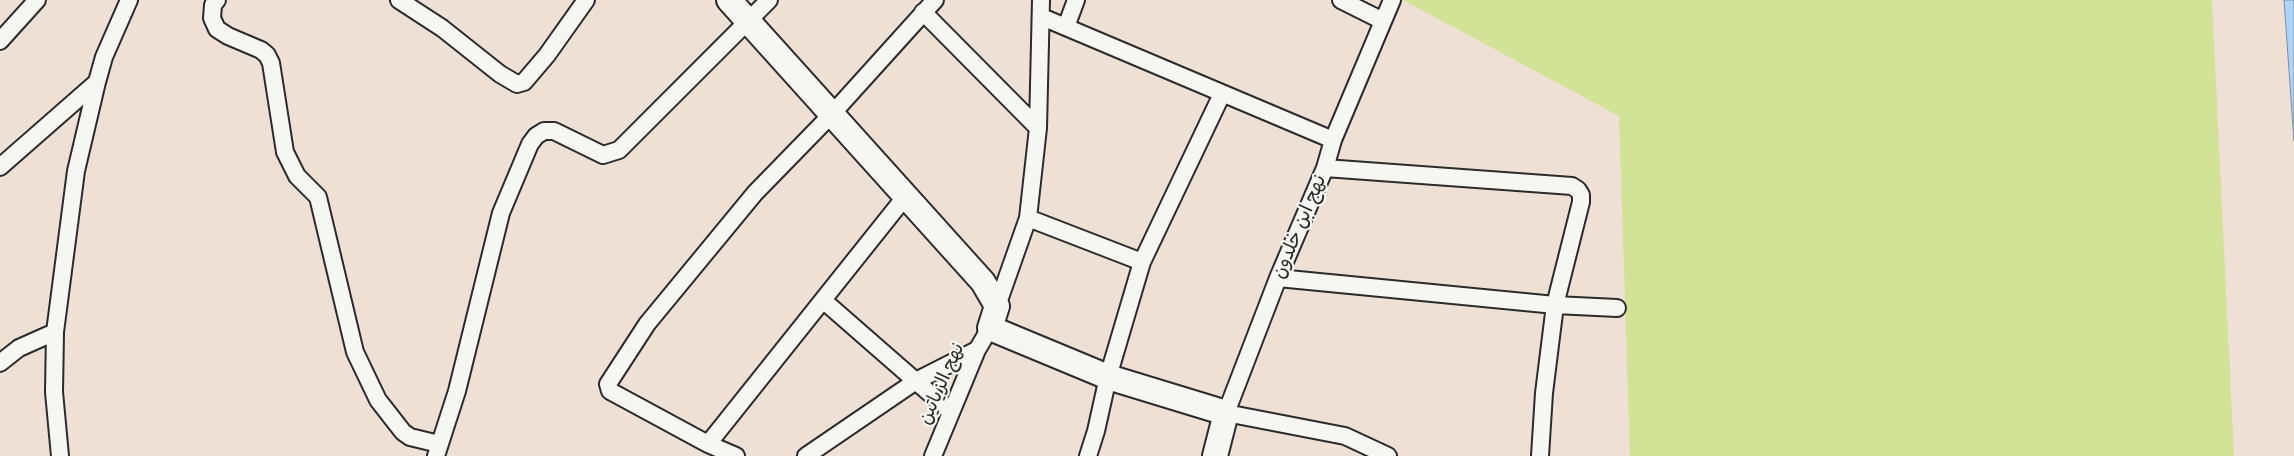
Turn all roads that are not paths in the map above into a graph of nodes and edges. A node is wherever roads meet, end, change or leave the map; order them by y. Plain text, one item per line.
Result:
1 (37, 0) edge
2 (129, 0) edge
3 (217, 0) edge
4 (400, 0) edge
5 (586, 0) edge
6 (729, 0) edge
7 (769, 0) edge
8 (935, 0) edge
9 (1042, 0) edge
10 (1076, 0) edge
11 (1341, 0) edge
12 (1392, 0) edge
13 (923, 12) junction
14 (1042, 18) junction
15 (1383, 21) junction
16 (749, 22) junction
17 (1066, 27) junction
18 (0, 41) edge
19 (96, 82) junction
20 (1222, 94) junction
21 (832, 114) junction
22 (1038, 128) junction
23 (1333, 140) junction
24 (0, 167) edge
25 (1325, 168) junction
26 (905, 197) junction
27 (1028, 218) junction
28 (1142, 262) junction
29 (1278, 278) junction
30 (824, 301) junction
31 (1555, 306) junction
32 (1616, 308) dead end
33 (994, 317) junction
34 (54, 332) junction
35 (977, 350) junction
36 (0, 363) edge
37 (1108, 376) junction
38 (916, 381) junction
39 (950, 411) junction
40 (1226, 413) junction
41 (708, 444) junction
42 (438, 450) edge
43 (60, 456) edge
44 (736, 456) edge
45 (806, 456) edge
46 (933, 456) edge
47 (1088, 456) edge
48 (1215, 456) edge
49 (1388, 456) edge
50 (1540, 456) edge

1 - 18 street
2 - 19 street
3 - 42 street
4 - 5 street
6 - 16 street
7 - 16 street
8 - 13 street
9 - 14 street, نهج الزياتين
10 - 17 street
11 - 15 street
12 - 15 street, نهج ابن خلدون
13 - 21 street
13 - 22 street
14 - 17 street
14 - 22 street, نهج الزياتين
15 - 23 street, نهج ابن خلدون
16 - 21 street
16 - 42 street
17 - 20 street
19 - 24 street
19 - 34 street
20 - 23 street
20 - 28 street
21 - 26 street
21 - 41 street
22 - 27 street, نهج الزياتين
23 - 25 street, نهج ابن خلدون
25 - 29 street, نهج ابن خلدون
25 - 31 street
26 - 30 street
26 - 33 street
27 - 28 street
27 - 33 street, نهج الزياتين
28 - 37 street
29 - 31 street
29 - 40 street, نهج ابن خلدون
30 - 38 street
30 - 41 street
31 - 32 street
31 - 50 street
33 - 35 street, نهج الزياتين
33 - 37 street
34 - 36 street
34 - 43 street
35 - 38 street
35 - 39 street, نهج الزياتين
37 - 40 street
37 - 47 street
38 - 39 street
38 - 45 street
39 - 46 street, نهج الزياتين
40 - 48 street, نهج ابن خلدون
40 - 49 street
41 - 44 street

